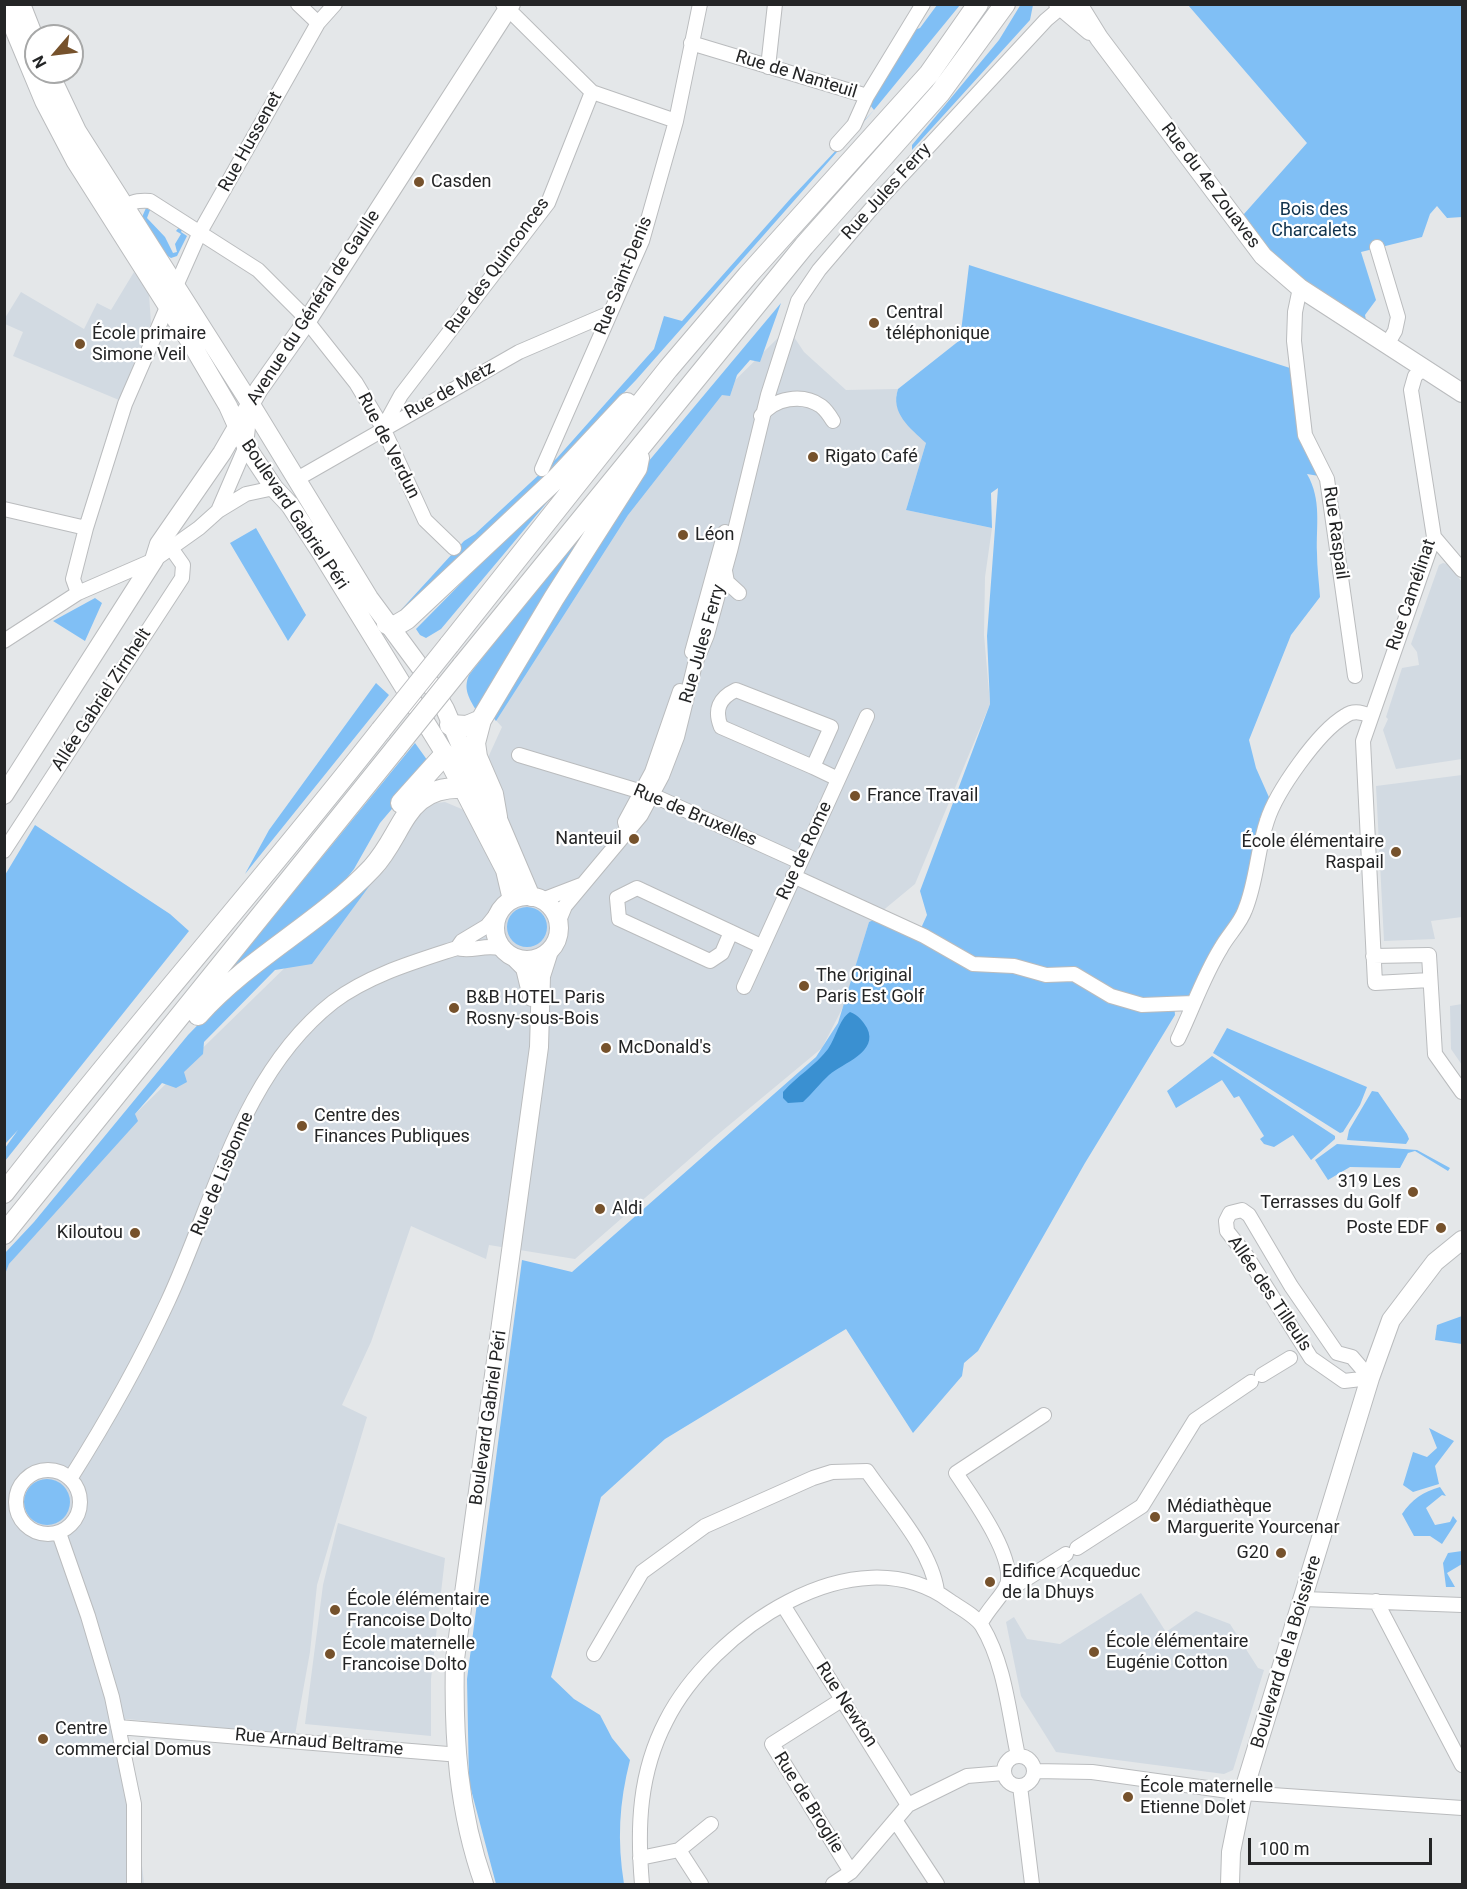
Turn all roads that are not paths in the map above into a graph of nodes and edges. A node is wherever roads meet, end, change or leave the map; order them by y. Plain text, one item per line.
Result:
1 (21, 4) edge
2 (298, 4) edge
3 (335, 4) edge
4 (700, 4) edge
5 (775, 4) edge
6 (923, 4) edge
7 (978, 4) edge
8 (1005, 4) edge
9 (4, 5) edge
10 (1065, 5) edge
11 (507, 6) edge
12 (318, 23) junction
13 (29, 24) edge
14 (692, 43) junction
15 (768, 67) junction
16 (55, 84) edge
17 (592, 92) junction
18 (867, 96) junction
19 (676, 121) junction
20 (837, 144) dead end
21 (119, 212) junction
22 (200, 232) junction
23 (1377, 247) dead end
24 (176, 285) junction
25 (1300, 288) junction
26 (168, 306) junction
27 (610, 313) junction
28 (307, 321) junction
29 (1388, 343) junction
30 (194, 348) junction
31 (1424, 368) junction
32 (668, 369) junction
33 (1462, 393) edge
34 (250, 403) junction
35 (763, 413) junction
36 (834, 421) dead end
37 (237, 427) junction
38 (383, 428) junction
39 (640, 445) junction
40 (246, 446) junction
41 (224, 450) junction
42 (542, 469) dead end
43 (297, 479) junction
44 (274, 488) junction
45 (4, 509) edge
46 (218, 511) junction
47 (86, 528) junction
48 (1434, 537) junction
49 (171, 548) junction
50 (454, 548) dead end
51 (154, 560) junction
52 (1462, 570) edge
53 (725, 571) junction
54 (355, 574) junction
55 (78, 593) junction
56 (718, 597) junction
57 (393, 632) junction
58 (4, 641) edge
59 (390, 663) junction
60 (1355, 676) dead end
61 (420, 712) junction
62 (867, 716) dead end
63 (1370, 716) junction
64 (482, 720) junction
65 (450, 725) junction
66 (445, 754) junction
67 (519, 755) dead end
68 (813, 767) junction
69 (838, 779) junction
70 (465, 789) junction
71 (647, 793) junction
72 (4, 795) edge
73 (497, 817) junction
74 (4, 851) edge
75 (800, 862) junction
76 (793, 876) junction
77 (360, 879) junction
78 (581, 885) junction
79 (537, 899) junction
80 (506, 905) junction
81 (558, 923) junction
82 (731, 932) junction
83 (762, 946) junction
84 (457, 948) junction
85 (549, 951) junction
86 (509, 954) junction
87 (1373, 956) junction
88 (1430, 980) junction
89 (744, 987) dead end
90 (1193, 1003) junction
91 (1178, 1039) dead end
92 (1462, 1092) edge
93 (111, 1105) junction
94 (4, 1192) edge
95 (4, 1234) edge
96 (1462, 1240) edge
97 (1290, 1358) dead end
98 (1370, 1378) junction
99 (1044, 1415) dead end
100 (70, 1479) junction
101 (59, 1533) junction
102 (1006, 1586) junction
103 (937, 1591) junction
104 (1304, 1599) junction
105 (1376, 1601) junction
106 (783, 1605) junction
107 (1462, 1605) edge
108 (981, 1623) junction
109 (594, 1654) dead end
110 (843, 1699) junction
111 (118, 1726) junction
112 (447, 1754) junction
113 (1018, 1756) junction
114 (1462, 1765) edge
115 (1034, 1771) junction
116 (1004, 1773) junction
117 (1020, 1786) junction
118 (1244, 1793) junction
119 (908, 1805) junction
120 (1462, 1808) edge
121 (895, 1820) junction
122 (711, 1824) dead end
123 (679, 1850) junction
124 (640, 1858) junction
125 (851, 1872) junction
126 (134, 1884) edge
127 (472, 1884) edge
128 (484, 1884) edge
129 (642, 1884) edge
130 (701, 1884) edge
131 (833, 1884) edge
132 (937, 1884) edge
133 (1032, 1884) edge
134 (1230, 1884) edge

1 - 13 main road
2 - 12 street
3 - 12 street, Rue Hussenet
4 - 14 street, Rue Saint-Denis
5 - 15 street
6 - 18 street, Rue de Nanteuil
7 - 32 highway
8 - 39 highway
9 - 21 main road, Boulevard Gabriel Péri
10 - 25 main road, Rue du 4e Zouaves
10 - 35 street, Rue Jules Ferry
11 - 17 street
11 - 28 main road, Avenue du Général de Gaulle
12 - 22 street, Rue Hussenet
14 - 15 street, Rue de Nanteuil
14 - 19 street, Rue Saint-Denis
15 - 18 street, Rue de Nanteuil
16 - 21 main road, Boulevard Gabriel Péri
17 - 19 street
17 - 38 street, Rue des Quinconces
18 - 20 street
19 - 27 street, Rue Saint-Denis
21 - 22 street, Rue de Verdun
21 - 24 main road, Boulevard Gabriel Péri
21 - 26 main road, Boulevard Gabriel Péri
22 - 24 street, Rue Hussenet
22 - 28 street, Rue de Verdun
23 - 29 street
24 - 34 main road, Boulevard Gabriel Péri
25 - 29 main road, Rue du 4e Zouaves
25 - 60 street, Rue Raspail
26 - 30 main road, Boulevard Gabriel Péri
26 - 47 street
27 - 38 street, Rue de Metz
27 - 42 street, Rue Saint-Denis
28 - 34 main road, Avenue du Général de Gaulle
28 - 38 street, Rue de Verdun
29 - 31 main road, Rue du 4e Zouaves
30 - 34 main road
30 - 37 main road, Boulevard Gabriel Péri
31 - 33 main road, Rue du 4e Zouaves
31 - 48 street, Rue Camélinat
32 - 57 highway
32 - 94 highway, bridge
34 - 37 main road, Avenue du Général de Gaulle
34 - 40 street
34 - 43 main road, Boulevard Gabriel Péri
35 - 36 street
35 - 53 street, Rue Jules Ferry
35 - 71 street, Rue Jules Ferry
37 - 40 main road, Boulevard Gabriel Péri
37 - 41 main road, Avenue du Général de Gaulle
38 - 43 street, Rue de Metz
38 - 50 street, Rue de Verdun
39 - 64 highway
39 - 93 highway, bridge
40 - 41 main road
40 - 44 main road, Boulevard Gabriel Péri
40 - 46 street
40 - 54 main road
41 - 51 main road, Avenue du Général de Gaulle
43 - 54 main road, Boulevard Gabriel Péri
44 - 46 street
44 - 59 main road, Boulevard Gabriel Péri
45 - 47 street
46 - 49 street
47 - 55 street
48 - 52 street
48 - 63 street, Rue Camélinat
49 - 51 street
49 - 74 street, Allée Gabriel Zirnhelt
51 - 55 street
51 - 72 main road, Avenue du Général de Gaulle
53 - 56 street, Rue Jules Ferry
53 - 56 street
54 - 57 main road, Boulevard Gabriel Péri
55 - 58 street
56 - 71 street, Rue Jules Ferry
57 - 59 main road
57 - 65 main road, Boulevard Gabriel Péri
59 - 61 main road, Boulevard Gabriel Péri
61 - 65 main road
61 - 66 main road, Boulevard Gabriel Péri
62 - 69 street, Rue de Rome
63 - 87 street, Rue Camélinat
63 - 90 street
64 - 65 highway
64 - 73 highway
65 - 66 main road
65 - 73 main road, Boulevard Gabriel Péri
66 - 70 main road, Boulevard Gabriel Péri
66 - 77 highway
67 - 71 street, Rue de Bruxelles
68 - 68 street
68 - 69 street
69 - 75 street, Rue de Rome
70 - 77 highway
70 - 80 main road, Boulevard Gabriel Péri
71 - 75 street, Rue de Bruxelles
71 - 78 street, Rue Jules Ferry
73 - 79 main road, Boulevard Gabriel Péri
75 - 76 street, Rue de Rome
76 - 83 street, Rue de Rome
76 - 90 street
77 - 93 highway
78 - 79 street, Rue Jules Ferry
78 - 81 street, Rue Jules Ferry
79 - 80 main road
79 - 81 main road
80 - 84 street, Rue de Lisbonne
80 - 86 main road
81 - 85 main road
82 - 82 street
82 - 83 street
83 - 89 street, Rue de Rome
84 - 86 street, Rue de Lisbonne
84 - 100 street, Rue de Lisbonne
85 - 86 main road
85 - 128 main road, Boulevard Gabriel Péri
86 - 112 main road, Boulevard Gabriel Péri
87 - 88 street
87 - 88 street, Rue Camélinat
88 - 92 street
90 - 91 street
93 - 95 highway
96 - 98 main road, Boulevard de la Boissière
97 - 102 street
98 - 98 street, Allée des Tilleuls
98 - 104 main road, Boulevard de la Boissière
99 - 102 street
100 - 101 street
100 - 101 street
101 - 111 street
102 - 108 street
103 - 106 street
103 - 108 street
103 - 109 street
104 - 105 street
104 - 118 main road, Boulevard de la Boissière
105 - 107 street
105 - 114 street
106 - 110 street, Rue Newton
106 - 124 street
108 - 113 street
110 - 119 street, Rue Newton
110 - 125 street, Rue de Broglie
111 - 112 street, Rue Arnaud Beltrame
111 - 126 street
112 - 127 main road, Boulevard Gabriel Péri
113 - 115 street
113 - 116 street
115 - 117 street
115 - 118 street
116 - 117 street
116 - 119 street
117 - 133 street
118 - 120 street
118 - 134 main road, Boulevard de la Boissière
119 - 121 street
121 - 125 street
121 - 132 street
122 - 123 street
123 - 124 street
123 - 130 street
124 - 129 street
125 - 131 street

